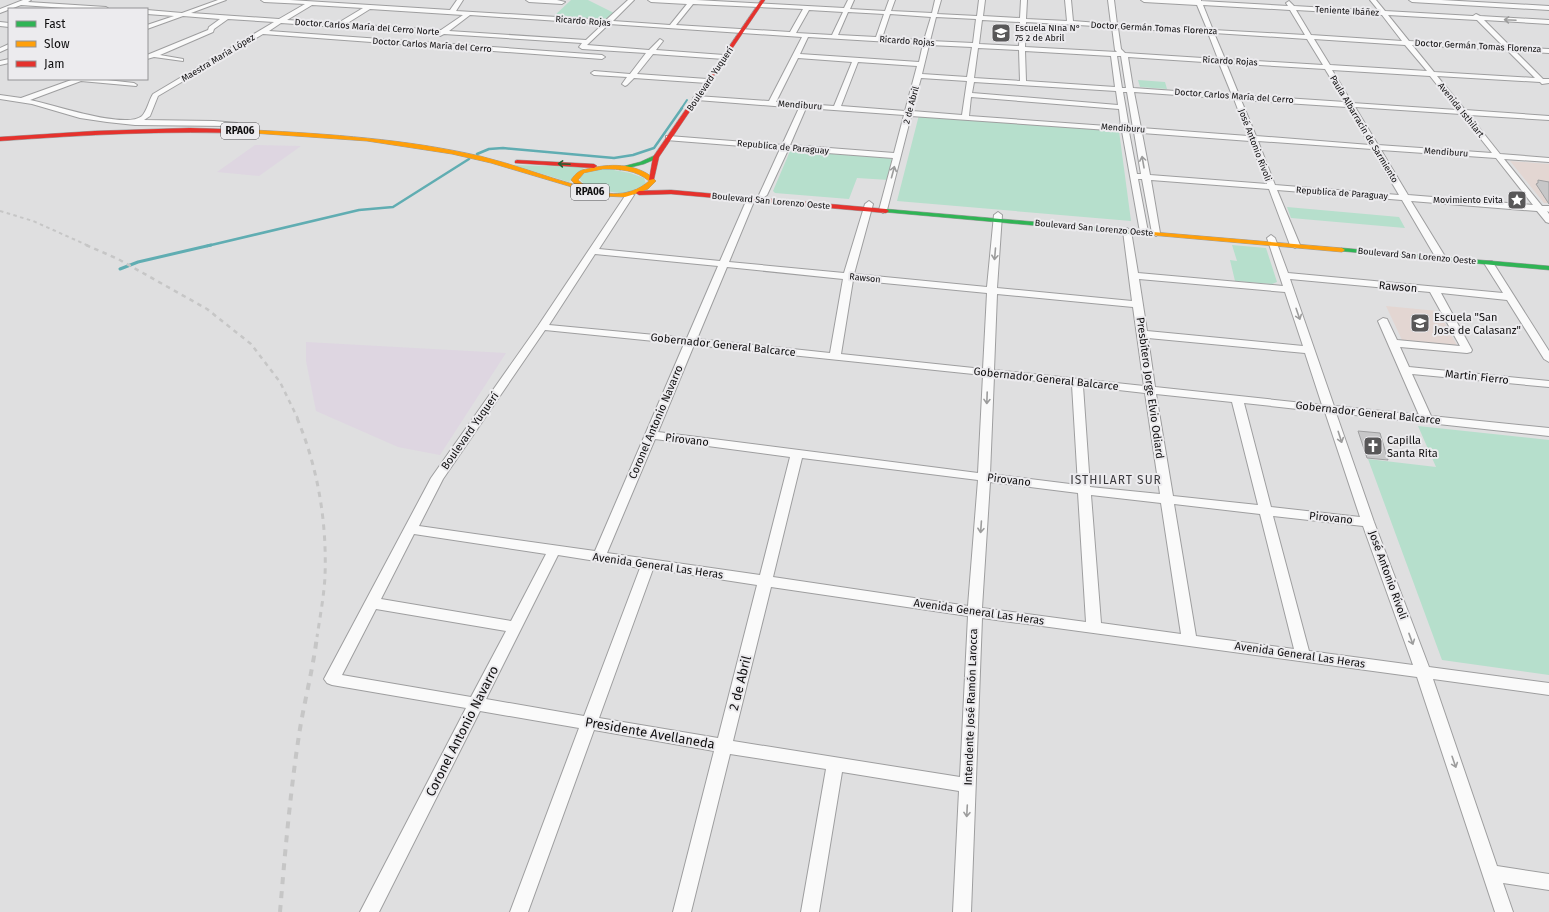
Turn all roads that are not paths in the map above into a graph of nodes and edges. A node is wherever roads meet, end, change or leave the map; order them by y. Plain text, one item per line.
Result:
1 (29, 0) edge
2 (205, 0) edge
3 (222, 0) edge
4 (264, 0) edge
5 (345, 0) edge
6 (460, 0) edge
7 (529, 0) edge
8 (631, 0) edge
9 (651, 0) edge
10 (851, 0) edge
11 (892, 0) edge
12 (938, 0) edge
13 (982, 0) edge
14 (1024, 0) edge
15 (1068, 0) edge
16 (1111, 0) edge
17 (1144, 0) edge
18 (1288, 0) edge
19 (1373, 0) edge
20 (1412, 0) edge
21 (564, 1) edge
22 (692, 1) edge
23 (1460, 1) edge
24 (1198, 2) edge
25 (20, 3) junction
26 (312, 3) junction
27 (760, 4) edge
28 (336, 5) junction
29 (48, 7) edge
30 (369, 7) junction
31 (70, 8) edge
32 (557, 8) dead end
33 (807, 8) junction
34 (1292, 8) junction
35 (1467, 8) dead end
36 (1549, 8) edge
37 (0, 10) edge
38 (847, 10) junction
39 (148, 12) edge
40 (452, 12) junction
41 (887, 12) junction
42 (551, 13) dead end
43 (1384, 13) junction
44 (1472, 13) dead end
45 (182, 14) junction
46 (468, 14) junction
47 (934, 15) junction
48 (227, 17) junction
49 (979, 18) junction
50 (545, 19) junction
51 (1478, 19) junction
52 (1024, 20) junction
53 (281, 21) junction
54 (1549, 22) edge
55 (608, 23) junction
56 (1070, 23) junction
57 (340, 25) junction
58 (1114, 25) junction
59 (148, 27) edge
60 (671, 27) junction
61 (741, 31) junction
62 (1210, 31) junction
63 (262, 32) junction
64 (442, 32) junction
65 (792, 34) junction
66 (806, 35) junction
67 (321, 37) junction
68 (834, 37) junction
69 (1310, 37) junction
70 (878, 40) junction
71 (660, 41) dead end
72 (588, 42) junction
73 (1407, 42) junction
74 (927, 43) junction
75 (426, 44) junction
76 (975, 46) junction
77 (582, 47) junction
78 (1508, 48) junction
79 (1022, 49) junction
80 (1549, 51) edge
81 (651, 52) junction
82 (1119, 53) junction
83 (149, 55) edge
84 (571, 55) junction
85 (795, 56) junction
86 (602, 57) dead end
87 (724, 57) junction
88 (181, 60) dead end
89 (856, 60) junction
90 (1221, 61) junction
91 (922, 64) junction
92 (1328, 67) junction
93 (594, 73) dead end
94 (1432, 74) junction
95 (632, 76) junction
96 (918, 76) junction
97 (970, 79) junction
98 (77, 80) edge
99 (89, 80) edge
100 (707, 81) junction
101 (1541, 81) junction
102 (1549, 81) edge
103 (1023, 82) junction
104 (625, 84) dead end
105 (134, 85) dead end
106 (1549, 88) edge
107 (1120, 89) junction
108 (1130, 90) junction
109 (968, 95) junction
110 (1237, 96) junction
111 (0, 97) edge
112 (697, 98) junction
113 (22, 100) junction
114 (772, 103) junction
115 (1349, 104) junction
116 (804, 105) junction
117 (1122, 106) junction
118 (837, 107) junction
119 (1463, 112) junction
120 (909, 113) junction
121 (965, 117) junction
122 (1549, 118) edge
123 (135, 123) junction
124 (1125, 128) junction
125 (1137, 129) junction
126 (231, 130) junction
127 (670, 138) junction
128 (1253, 138) junction
129 (0, 139) edge
130 (785, 147) junction
131 (1376, 147) junction
132 (897, 156) junction
133 (1498, 156) junction
134 (656, 157) junction
135 (479, 159) junction
136 (1549, 160) edge
137 (603, 167) junction
138 (620, 168) junction
139 (1135, 176) junction
140 (1146, 177) junction
141 (652, 180) junction
142 (1272, 187) junction
143 (582, 190) junction
144 (635, 194) junction
145 (763, 195) junction
146 (1405, 198) junction
147 (751, 199) junction
148 (868, 206) junction
149 (884, 208) junction
150 (1540, 208) junction
151 (1549, 209) edge
152 (998, 217) junction
153 (1549, 220) edge
154 (1144, 230) junction
155 (1127, 231) junction
156 (1156, 231) junction
157 (1272, 241) junction
158 (1294, 243) junction
159 (592, 251) junction
160 (1439, 255) junction
161 (1549, 261) edge
162 (1489, 262) junction
163 (724, 264) junction
164 (1549, 268) edge
165 (1134, 276) junction
166 (1285, 276) junction
167 (849, 277) junction
168 (1290, 290) junction
169 (1434, 290) junction
170 (992, 291) junction
171 (1512, 297) junction
172 (1138, 305) junction
173 (1383, 321) dead end
174 (542, 328) junction
175 (1142, 334) junction
176 (690, 341) junction
177 (1392, 343) junction
178 (1310, 350) junction
179 (835, 356) junction
180 (1549, 359) edge
181 (1404, 370) junction
182 (988, 373) junction
183 (1077, 382) junction
184 (1549, 384) edge
185 (1150, 390) junction
186 (1237, 399) junction
187 (1331, 409) junction
188 (1427, 419) junction
189 (1549, 432) edge
190 (650, 435) junction
191 (797, 454) junction
192 (984, 477) junction
193 (1084, 490) junction
194 (1167, 499) junction
195 (1266, 510) junction
196 (1368, 522) junction
197 (410, 529) junction
198 (554, 551) junction
199 (599, 557) junction
200 (648, 564) junction
201 (765, 581) junction
202 (371, 603) junction
203 (975, 612) junction
204 (515, 627) junction
205 (1094, 627) junction
206 (1189, 640) junction
207 (1304, 655) junction
208 (1423, 672) junction
209 (332, 679) joint
210 (1549, 689) edge
211 (476, 704) junction
212 (590, 723) junction
213 (724, 746) junction
214 (835, 764) junction
215 (968, 785) junction
216 (1492, 873) junction
217 (1549, 882) edge
218 (369, 912) edge
219 (519, 912) edge
220 (682, 912) edge
221 (810, 912) edge
222 (962, 912) edge
223 (1504, 912) edge

1 - 25 street
2 - 3 street
3 - 45 street
4 - 26 street, Ricardo Rojas
5 - 28 street
6 - 40 street
7 - 21 street
8 - 55 street
9 - 22 street, Doctor Germán Tomas Florenza
10 - 38 street
11 - 41 street
12 - 47 street, 2 de Abril
13 - 49 street
14 - 52 street
15 - 56 street
16 - 58 street
17 - 24 street, Teniente Ibáñez
18 - 34 street, Paula Albarracín de Sarmiento
19 - 43 street, Avenida Isthilart
20 - 23 street
21 - 32 street
22 - 27 street, Doctor Germán Tomas Florenza
22 - 60 street
23 - 35 street
23 - 36 street
24 - 34 street, Teniente Ibáñez
24 - 62 street, José Antonio Rívoli
25 - 29 street
25 - 37 street
26 - 28 street, Ricardo Rojas
26 - 53 street, Maestra María López
27 - 33 street, Doctor Germán Tomas Florenza
27 - 61 main road, Boulevard Yuquerí
28 - 30 street, Ricardo Rojas
29 - 31 street
30 - 40 street, Ricardo Rojas
30 - 57 street
33 - 38 street, Doctor Germán Tomas Florenza
33 - 65 street
34 - 43 street, Teniente Ibáñez
34 - 69 street, Paula Albarracín de Sarmiento
38 - 41 street, Doctor Germán Tomas Florenza
38 - 68 street
39 - 45 street, Doctor Carlos María del Cerro Norte
40 - 46 street, Ricardo Rojas
41 - 47 street, Doctor Germán Tomas Florenza
41 - 70 street
42 - 50 street
43 - 51 street, Teniente Ibáñez
43 - 73 street, Avenida Isthilart
44 - 51 street
45 - 48 street, Doctor Carlos María del Cerro Norte
45 - 59 street
46 - 50 street, Ricardo Rojas
46 - 64 street
47 - 49 street, Doctor Germán Tomas Florenza
47 - 74 street, 2 de Abril
48 - 53 street, Doctor Carlos María del Cerro Norte
48 - 83 street
49 - 52 street, Doctor Germán Tomas Florenza
49 - 76 street
50 - 55 street, Ricardo Rojas
54 -> 51 street, Teniente Ibáñez
51 - 78 street
52 - 56 street, Doctor Germán Tomas Florenza
52 - 79 street
53 - 57 street, Doctor Carlos María del Cerro Norte
53 - 63 street, Maestra María López
55 - 60 street, Ricardo Rojas
55 - 72 street
56 - 58 street, Doctor Germán Tomas Florenza
57 - 64 street, Doctor Carlos María del Cerro Norte
57 - 67 street
58 - 62 street, Doctor Germán Tomas Florenza
58 - 82 street
60 - 61 street, Ricardo Rojas
61 - 65 street, Ricardo Rojas
61 - 87 main road, Boulevard Yuquerí
62 - 69 street, Doctor Germán Tomas Florenza
62 - 90 street, José Antonio Rívoli
63 - 67 street, Doctor Carlos María del Cerro
63 - 123 street, Maestra María López
64 - 72 street, Doctor Carlos María del Cerro Norte
64 - 75 street
65 - 66 street, Ricardo Rojas
66 - 68 street, Ricardo Rojas
66 - 85 street
67 - 75 street, Doctor Carlos María del Cerro
68 - 70 street, Ricardo Rojas
69 - 73 street, Doctor Germán Tomas Florenza
69 - 92 street, Paula Albarracín de Sarmiento
70 - 74 street, Ricardo Rojas
71 - 81 street
72 - 77 street
73 - 78 street, Doctor Germán Tomas Florenza
73 - 94 street, Avenida Isthilart
74 - 76 street, Ricardo Rojas
74 - 91 street, 2 de Abril
75 - 84 street, Doctor Carlos María del Cerro
76 - 79 street, Ricardo Rojas
76 - 97 street
77 - 81 street
77 - 84 street
78 - 80 street, Doctor Germán Tomas Florenza
78 - 101 street
79 - 82 street, Ricardo Rojas
79 - 103 street
81 - 87 street
81 - 95 street
82 - 90 street, Ricardo Rojas
82 - 107 street
82 - 108 street
83 - 88 street
84 - 86 street, Doctor Carlos María del Cerro
85 - 89 street
85 - 114 street
87 - 100 main road, Boulevard Yuquerí
89 - 91 street
89 - 118 street
90 - 92 street, Ricardo Rojas
90 - 110 street, José Antonio Rívoli
91 - 96 street, 2 de Abril
92 - 94 street, Ricardo Rojas
92 - 115 street, Paula Albarracín de Sarmiento
93 - 95 street
94 - 101 street, Ricardo Rojas
94 - 119 street, Avenida Isthilart
95 - 100 street
95 - 104 street
96 - 97 street, Doctor Carlos María del Cerro
96 - 120 street, 2 de Abril
97 - 103 street, Doctor Carlos María del Cerro
97 - 109 street
98 - 113 street
99 - 105 street
100 - 112 main road, Boulevard Yuquerí
101 - 102 street, Ricardo Rojas
101 - 106 street
103 - 107 street, Doctor Carlos María del Cerro
107 - 108 street, Doctor Carlos María del Cerro
107 - 117 street
108 - 110 street, Doctor Carlos María del Cerro
108 - 125 street
109 - 117 street
109 - 121 street
110 - 115 street, Doctor Carlos María del Cerro
110 - 128 street, José Antonio Rívoli
111 - 113 street
112 - 114 street, Mendiburu
112 - 127 main road, Boulevard Yuquerí
113 - 123 street
114 - 116 street, Mendiburu
115 - 119 street, Doctor Carlos María del Cerro
115 - 131 street, Paula Albarracín de Sarmiento
116 - 118 street, Mendiburu
116 - 130 street
117 - 124 street
118 - 120 street, Mendiburu
119 - 122 street, Doctor Carlos María del Cerro
119 - 133 street, Avenida Isthilart
120 - 121 street, Mendiburu
120 - 132 street, 2 de Abril
121 - 124 street, Mendiburu
123 - 126 street
124 - 125 street, Mendiburu
124 - 139 street
125 - 128 street, Mendiburu
140 -> 125 street
126 - 129 main road, RPA06
126 - 135 main road, RPA06
127 - 130 street, Republica de Paraguay
127 - 134 main road, Boulevard Yuquerí
128 - 131 street, Mendiburu
128 - 142 street, José Antonio Rívoli
130 - 132 street, Republica de Paraguay
130 - 145 street
131 - 133 street, Mendiburu
131 - 146 street, Paula Albarracín de Sarmiento
149 -> 132 street, 2 de Abril
133 - 136 street, Mendiburu
133 - 150 street, Avenida Isthilart
134 - 138 main road
134 - 141 main road, Boulevard Yuquerí
137 -> 135 main road, RPA06
135 - 143 main road, RPA06
137 - 138 main road, RPA06
137 - 143 main road, RPA06
138 - 141 main road, RPA06
139 - 140 street, Republica de Paraguay
139 - 154 street
140 - 142 street, Republica de Paraguay
140 - 156 street
141 - 144 main road
141 - 145 main road, Boulevard San Lorenzo Oeste
142 - 146 street, Republica de Paraguay
142 - 158 street, José Antonio Rívoli
143 - 144 main road, RPA06
144 - 147 main road, Boulevard San Lorenzo Oeste
144 - 159 street, Boulevard Yuquerí
145 - 148 main road, Boulevard San Lorenzo Oeste
146 - 150 street, Republica de Paraguay
146 - 160 street, Paula Albarracín de Sarmiento
147 - 148 main road, Boulevard San Lorenzo Oeste
147 - 163 street, Coronel Antonio Navarro
148 - 149 main road, Boulevard San Lorenzo Oeste
148 - 167 street
149 - 152 main road, Boulevard San Lorenzo Oeste
150 - 151 street, Republica de Paraguay
150 - 153 street, Avenida Isthilart
152 - 154 main road, Boulevard San Lorenzo Oeste
152 - 155 main road, Boulevard San Lorenzo Oeste
152 -> 170 street, Intendente José Ramón Larocca
154 - 155 main road, Boulevard San Lorenzo Oeste
154 - 156 main road, Boulevard San Lorenzo Oeste
155 - 165 street, Presbítero Jorge Elvio Odiard
156 - 157 main road, Boulevard San Lorenzo Oeste
157 - 158 main road, Boulevard San Lorenzo Oeste
157 - 166 street, José Antonio Rívoli
158 - 160 main road, Boulevard San Lorenzo Oeste
159 - 163 street, Rawson
159 - 174 street, Boulevard Yuquerí
160 - 161 main road, Boulevard San Lorenzo Oeste
160 - 162 main road, Boulevard San Lorenzo Oeste
162 - 164 main road, Boulevard San Lorenzo Oeste
162 - 171 street
163 - 167 street, Rawson
163 - 176 street, Coronel Antonio Navarro
165 - 168 street
165 - 172 street, Presbítero Jorge Elvio Odiard
166 - 168 street, José Antonio Rívoli
166 - 169 street, Rawson
167 - 170 street, Rawson
167 - 179 street
168 -> 178 street, José Antonio Rívoli
169 - 171 street, Rawson
169 - 177 street
170 - 172 street, Rawson
170 - 182 street, Intendente José Ramón Larocca
171 - 180 street
172 - 175 street, Presbítero Jorge Elvio Odiard
173 - 177 street
174 - 176 street, Gobernador General Balcarce
174 - 197 street, Boulevard Yuquerí
175 - 178 street
175 - 185 street, Presbítero Jorge Elvio Odiard
176 - 179 street, Gobernador General Balcarce
176 - 190 street, Coronel Antonio Navarro
177 - 181 street
178 - 187 street, José Antonio Rívoli
179 - 182 street, Gobernador General Balcarce
181 - 184 street, Martin Fierro
181 - 188 street
182 - 183 street, Gobernador General Balcarce
182 -> 192 street, Intendente José Ramón Larocca
183 - 185 street, Gobernador General Balcarce
183 - 193 street
185 - 186 street, Gobernador General Balcarce
185 - 194 street, Presbítero Jorge Elvio Odiard
186 - 187 street, Gobernador General Balcarce
186 - 195 street
187 - 188 street, Gobernador General Balcarce
187 -> 196 street, José Antonio Rívoli
188 - 189 street, Gobernador General Balcarce
190 - 191 street, Pirovano
190 - 199 street, Coronel Antonio Navarro
191 - 192 street, Pirovano
191 - 201 street, 2 de Abril
192 - 193 street, Pirovano
192 -> 203 street, Intendente José Ramón Larocca
193 - 194 street, Pirovano
193 - 205 street
194 - 195 street, Pirovano
194 - 206 street, Presbítero Jorge Elvio Odiard
195 - 196 street, Pirovano
195 - 207 street
196 -> 208 street, José Antonio Rívoli
197 - 198 street, Avenida General Las Heras
197 - 202 street, Boulevard Yuquerí
198 - 199 street, Avenida General Las Heras
198 - 204 street, Coronel Antonio Navarro
199 - 200 street, Avenida General Las Heras
200 - 201 street, Avenida General Las Heras
200 - 212 street
201 - 203 street, Avenida General Las Heras
201 - 213 street, 2 de Abril
202 - 204 street
202 - 209 street, Boulevard Yuquerí
203 - 205 street, Avenida General Las Heras
203 - 215 street, Intendente José Ramón Larocca
204 - 211 street, Coronel Antonio Navarro
205 - 206 street, Avenida General Las Heras
206 - 207 street, Avenida General Las Heras
207 - 208 street, Avenida General Las Heras
208 - 210 street, Avenida General Las Heras
208 -> 216 street, José Antonio Rívoli
209 - 211 street, Presidente Avellaneda
211 - 212 street, Presidente Avellaneda
211 - 218 street, Coronel Antonio Navarro
212 - 213 street, Presidente Avellaneda
212 - 219 street
213 - 214 street, Presidente Avellaneda
213 - 220 street, 2 de Abril
214 - 215 street, Presidente Avellaneda
214 - 221 street
215 -> 222 street, Intendente José Ramón Larocca
216 - 217 street
216 - 223 street, José Antonio Rívoli

